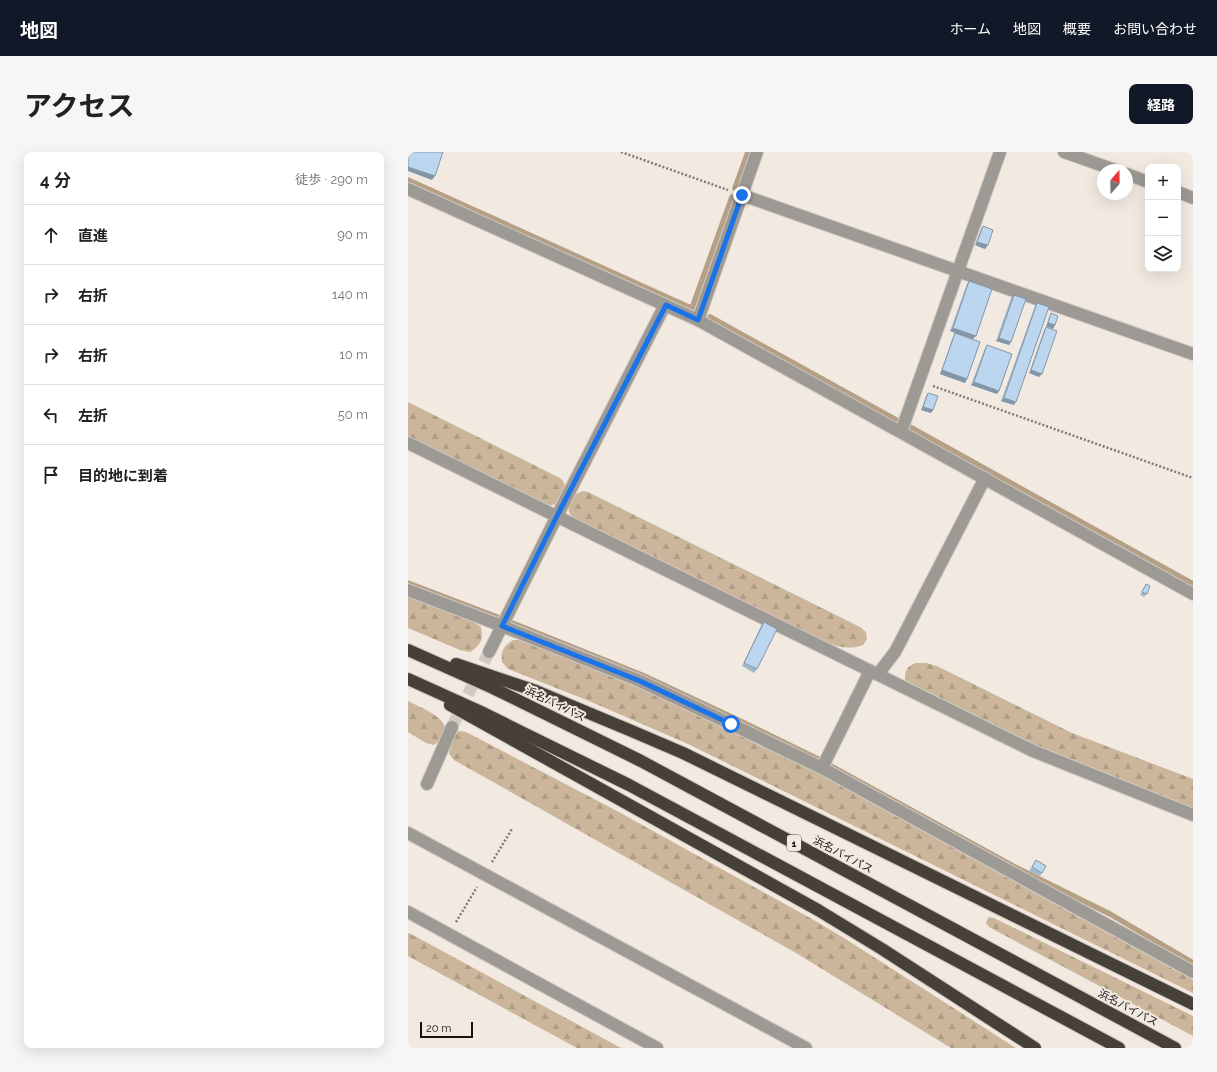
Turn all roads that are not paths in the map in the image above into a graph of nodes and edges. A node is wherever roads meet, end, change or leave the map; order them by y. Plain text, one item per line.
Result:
1 (757, 152) edge
2 (1000, 152) edge
3 (1064, 152) edge
4 (1098, 164) edge
5 (1133, 176) edge
6 (1145, 181) edge
7 (408, 188) edge
8 (1181, 193) edge
9 (742, 195) junction
10 (1193, 198) edge
11 (958, 271) junction
12 (666, 305) junction
13 (698, 320) junction
14 (1193, 354) edge
15 (901, 432) junction
16 (408, 443) edge
17 (985, 478) junction
18 (557, 516) junction
19 (408, 590) edge
20 (1193, 594) edge
21 (502, 626) junction
22 (408, 649) edge
23 (489, 652) tunnel mouth
24 (874, 672) junction
25 (408, 679) edge
26 (408, 682) edge
27 (452, 727) tunnel mouth
28 (822, 768) junction
29 (427, 784) dead end
30 (1193, 815) edge
31 (408, 833) edge
32 (408, 912) edge
33 (1193, 972) edge
34 (1193, 1004) edge
35 (657, 1048) edge
36 (806, 1048) edge
37 (1035, 1048) edge
38 (1119, 1048) edge
39 (1175, 1048) edge

1 - 9 street
2 - 11 street
3 - 4 street
5 - 6 street
7 - 12 street
8 - 10 street
9 - 11 street
9 - 13 street
11 - 14 street
11 - 15 street
12 - 13 street
12 - 18 street
13 - 15 street
15 - 17 street
16 - 18 street
17 - 20 street
17 - 24 street
18 - 21 street
18 - 24 street
19 - 21 street
21 - 23 street
21 - 28 street
22 - 34 highway
22 - 39 highway, 浜名バイパス / 1
24 - 28 street
24 - 30 street
25 - 38 highway, 1
26 - 37 highway
27 - 29 street
28 - 33 street
31 - 36 street
32 - 35 street

